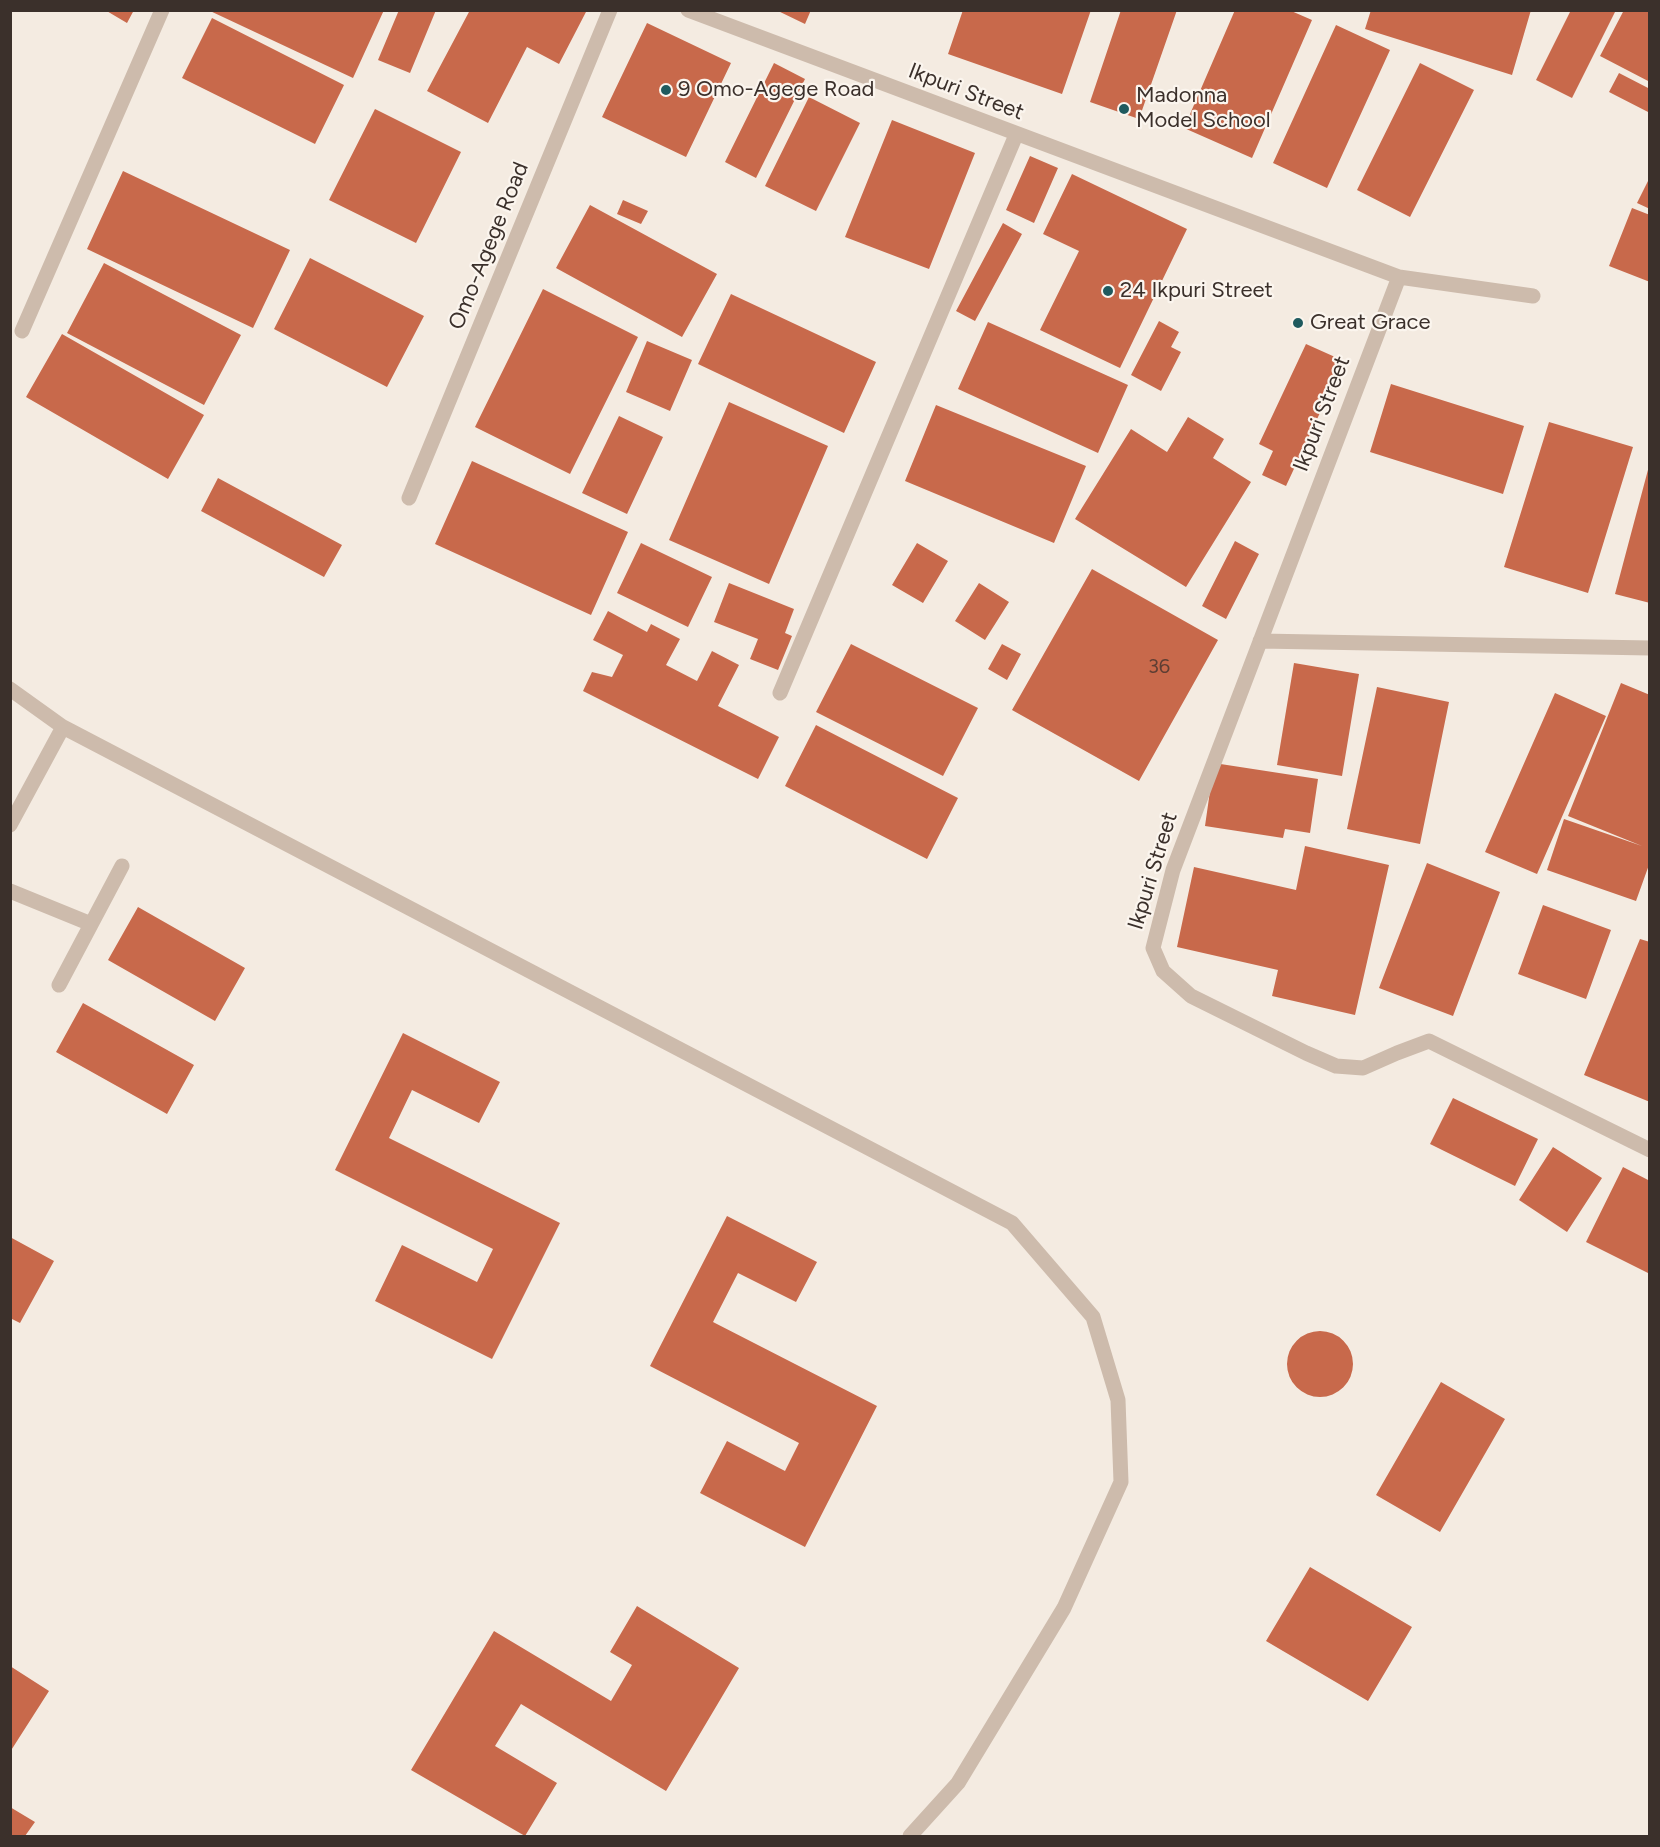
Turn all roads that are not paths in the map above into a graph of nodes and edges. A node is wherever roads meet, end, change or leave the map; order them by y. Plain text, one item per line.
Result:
1 (162, 10) edge
2 (610, 10) edge
3 (688, 10) edge
4 (1016, 135) junction
5 (1399, 277) junction
6 (1533, 296) dead end
7 (22, 331) dead end
8 (409, 498) dead end
9 (1260, 641) junction
10 (1650, 648) edge
11 (10, 689) edge
12 (780, 693) dead end
13 (63, 727) junction
14 (10, 825) edge
15 (122, 866) dead end
16 (10, 891) edge
17 (91, 924) junction
18 (59, 985) dead end
19 (1650, 1150) edge
20 (910, 1836) edge

1 - 7 street
2 - 8 street, Omo-Agege Road
3 - 4 street, Ikpuri Street
4 - 5 street, Ikpuri Street
4 - 12 street
5 - 6 street, Ikpuri Street
5 - 9 street, Ikpuri Street
9 - 10 street
9 - 19 street, Ikpuri Street
11 - 13 street
13 - 14 street
13 - 20 street
15 - 17 street
16 - 17 street
17 - 18 street

